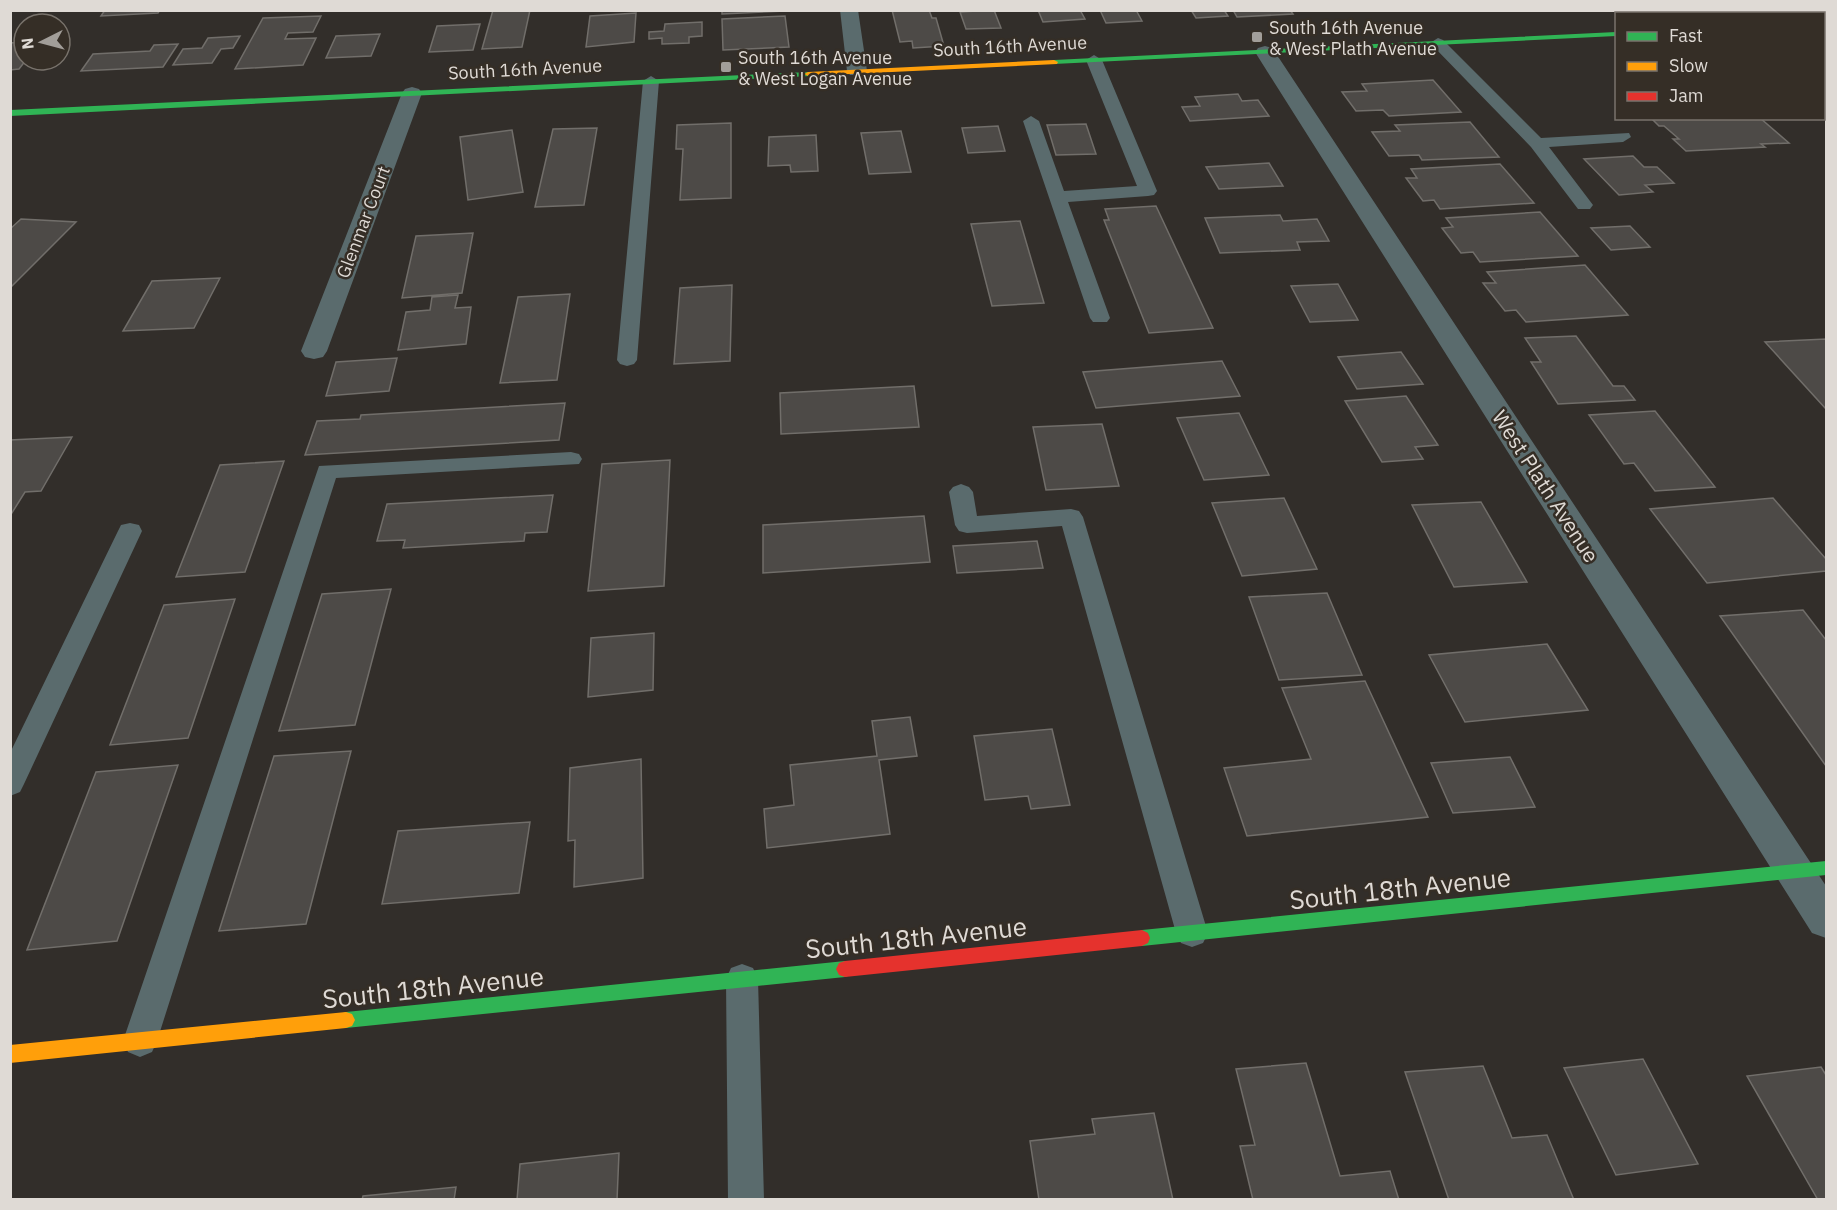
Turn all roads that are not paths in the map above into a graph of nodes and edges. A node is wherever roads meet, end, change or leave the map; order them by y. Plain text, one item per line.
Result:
1 (849, 10) edge
2 (1615, 34) edge
3 (1438, 43) junction
4 (1265, 52) junction
5 (1094, 60) junction
6 (857, 71) junction
7 (651, 81) junction
8 (412, 93) junction
9 (10, 113) edge
10 (1031, 121) dead end
11 (1623, 137) dead end
12 (1537, 143) junction
13 (1057, 197) junction
14 (1584, 206) dead end
15 (1100, 318) dead end
16 (314, 351) dead end
17 (627, 360) dead end
18 (571, 459) dead end
19 (961, 492) dead end
20 (130, 531) dead end
21 (10, 784) edge
22 (1827, 868) edge
23 (1795, 871) junction
24 (1827, 920) edge
25 (1192, 933) junction
26 (742, 979) junction
27 (140, 1041) junction
28 (10, 1054) edge
29 (746, 1200) edge

1 - 6 street
2 - 3 main road, South 16th Avenue
3 - 4 main road, South 16th Avenue
3 - 12 lane
4 - 5 main road, South 16th Avenue
4 - 23 street, West Plath Avenue
5 - 6 main road, South 16th Avenue
5 - 13 lane
6 - 7 main road, South 16th Avenue
7 - 8 main road, South 16th Avenue
7 - 17 lane
8 - 9 main road, South 16th Avenue
8 - 16 street, Glenmar Court
10 - 13 lane
11 - 12 lane
12 - 14 lane
13 - 15 lane
18 - 27 lane
19 - 25 lane
20 - 21 lane
22 - 23 main road, South 18th Avenue
23 - 24 street, West Plath Avenue
23 - 25 main road, South 18th Avenue
25 - 26 main road, South 18th Avenue
26 - 27 main road, South 18th Avenue
26 - 29 lane
27 - 28 main road, South 18th Avenue

